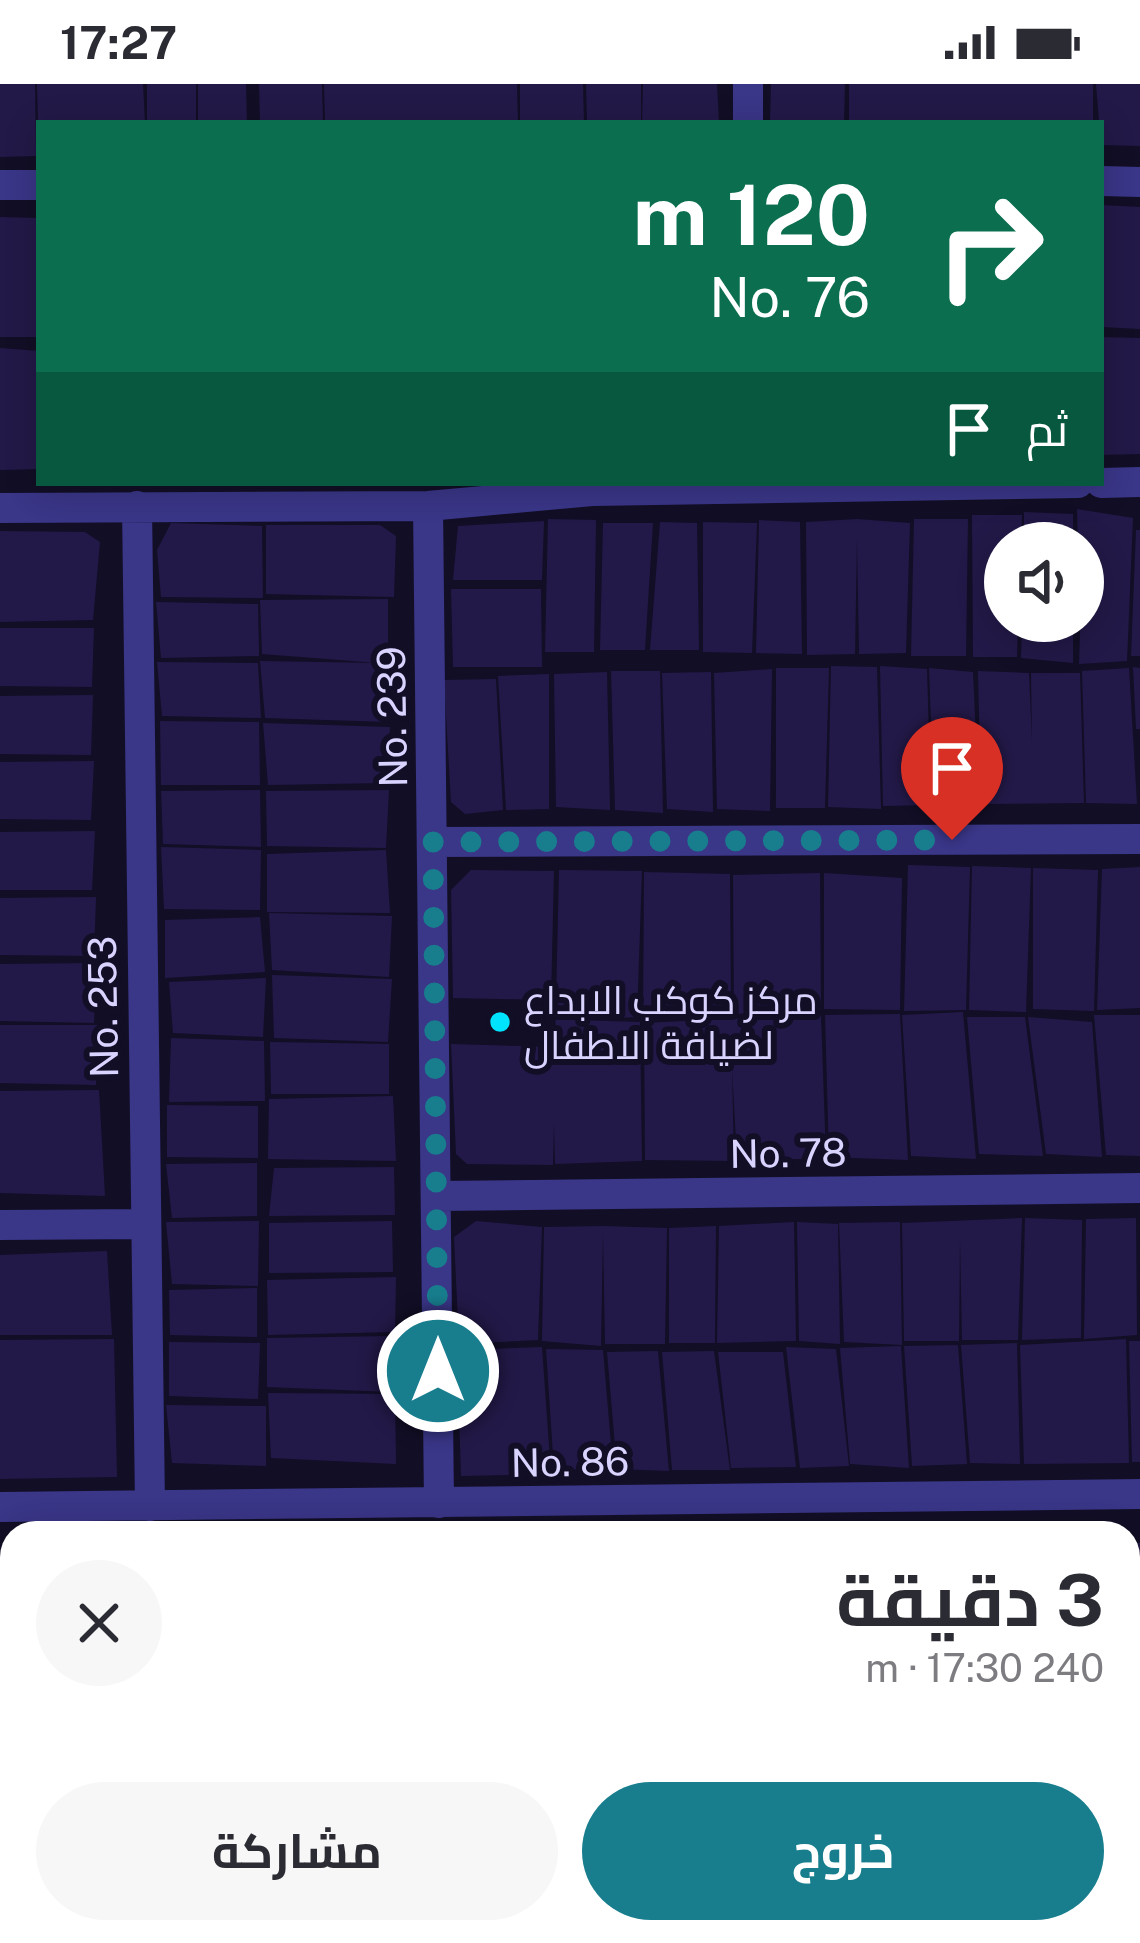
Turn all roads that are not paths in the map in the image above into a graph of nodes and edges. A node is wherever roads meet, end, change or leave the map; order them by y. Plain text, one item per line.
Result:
1 (748, 84) edge
2 (748, 120) edge
3 (1104, 182) edge
4 (1140, 182) edge
5 (0, 185) edge
6 (36, 185) edge
7 (1140, 482) edge
8 (1104, 483) edge
9 (714, 486) edge
10 (592, 487) edge
11 (137, 506) junction
12 (428, 506) junction
13 (0, 508) edge
14 (1140, 839) edge
15 (433, 842) junction
16 (1140, 1189) edge
17 (437, 1196) junction
18 (144, 1224) junction
19 (0, 1225) edge
20 (1140, 1494) edge
21 (439, 1502) junction
22 (150, 1506) junction
23 (0, 1507) edge

1 - 2 street
3 - 4 street
5 - 6 street
7 - 8 street
9 - 10 street
10 - 12 street
11 - 12 street
11 - 13 street
11 - 18 street, No. 253
12 - 15 street, No. 239
14 - 15 street
15 - 17 street, No. 239
16 - 17 street, No. 78
17 - 21 street, No. 239
18 - 19 street
18 - 22 street, No. 253
20 - 21 street, No. 86
21 - 22 street, No. 86
22 - 23 street, No. 86

